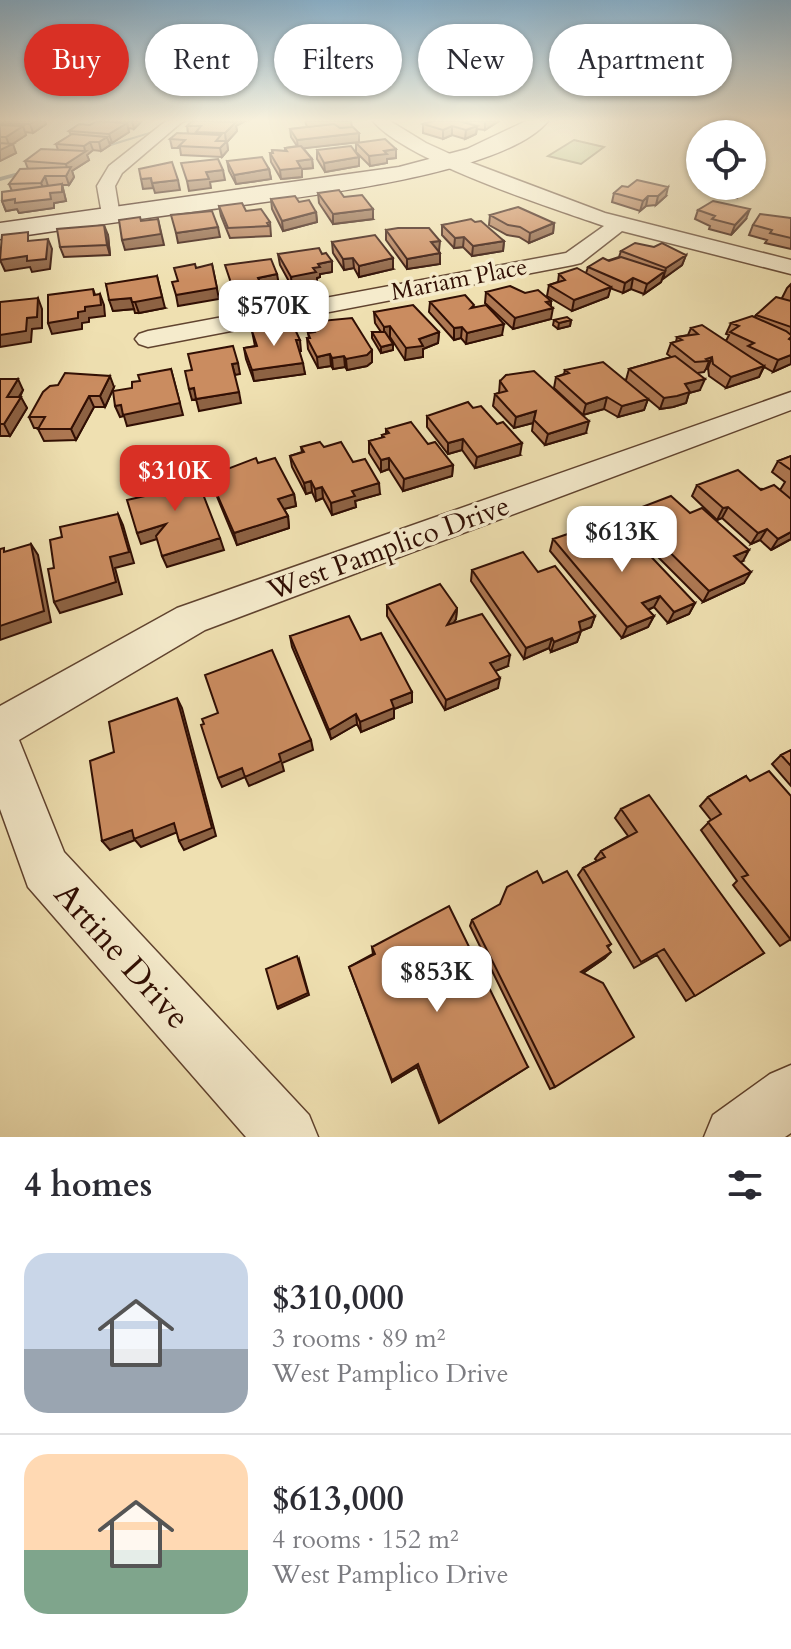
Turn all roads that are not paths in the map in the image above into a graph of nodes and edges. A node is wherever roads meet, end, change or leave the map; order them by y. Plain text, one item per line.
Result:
1 (113, 174) edge
2 (393, 174) edge
3 (486, 174) edge
4 (110, 216) junction
5 (619, 224) junction
6 (0, 231) edge
7 (791, 267) edge
8 (148, 339) dead end
9 (791, 400) edge
10 (0, 728) edge
11 (0, 747) edge
12 (791, 1095) edge
13 (287, 1137) edge
14 (735, 1137) edge

1 - 4 street
2 - 4 street
3 - 5 street
4 - 6 street
5 - 7 street
5 - 8 street, Mariam Place
9 - 10 street, West Pamplico Drive
11 - 13 street, Artine Drive
12 - 14 street

